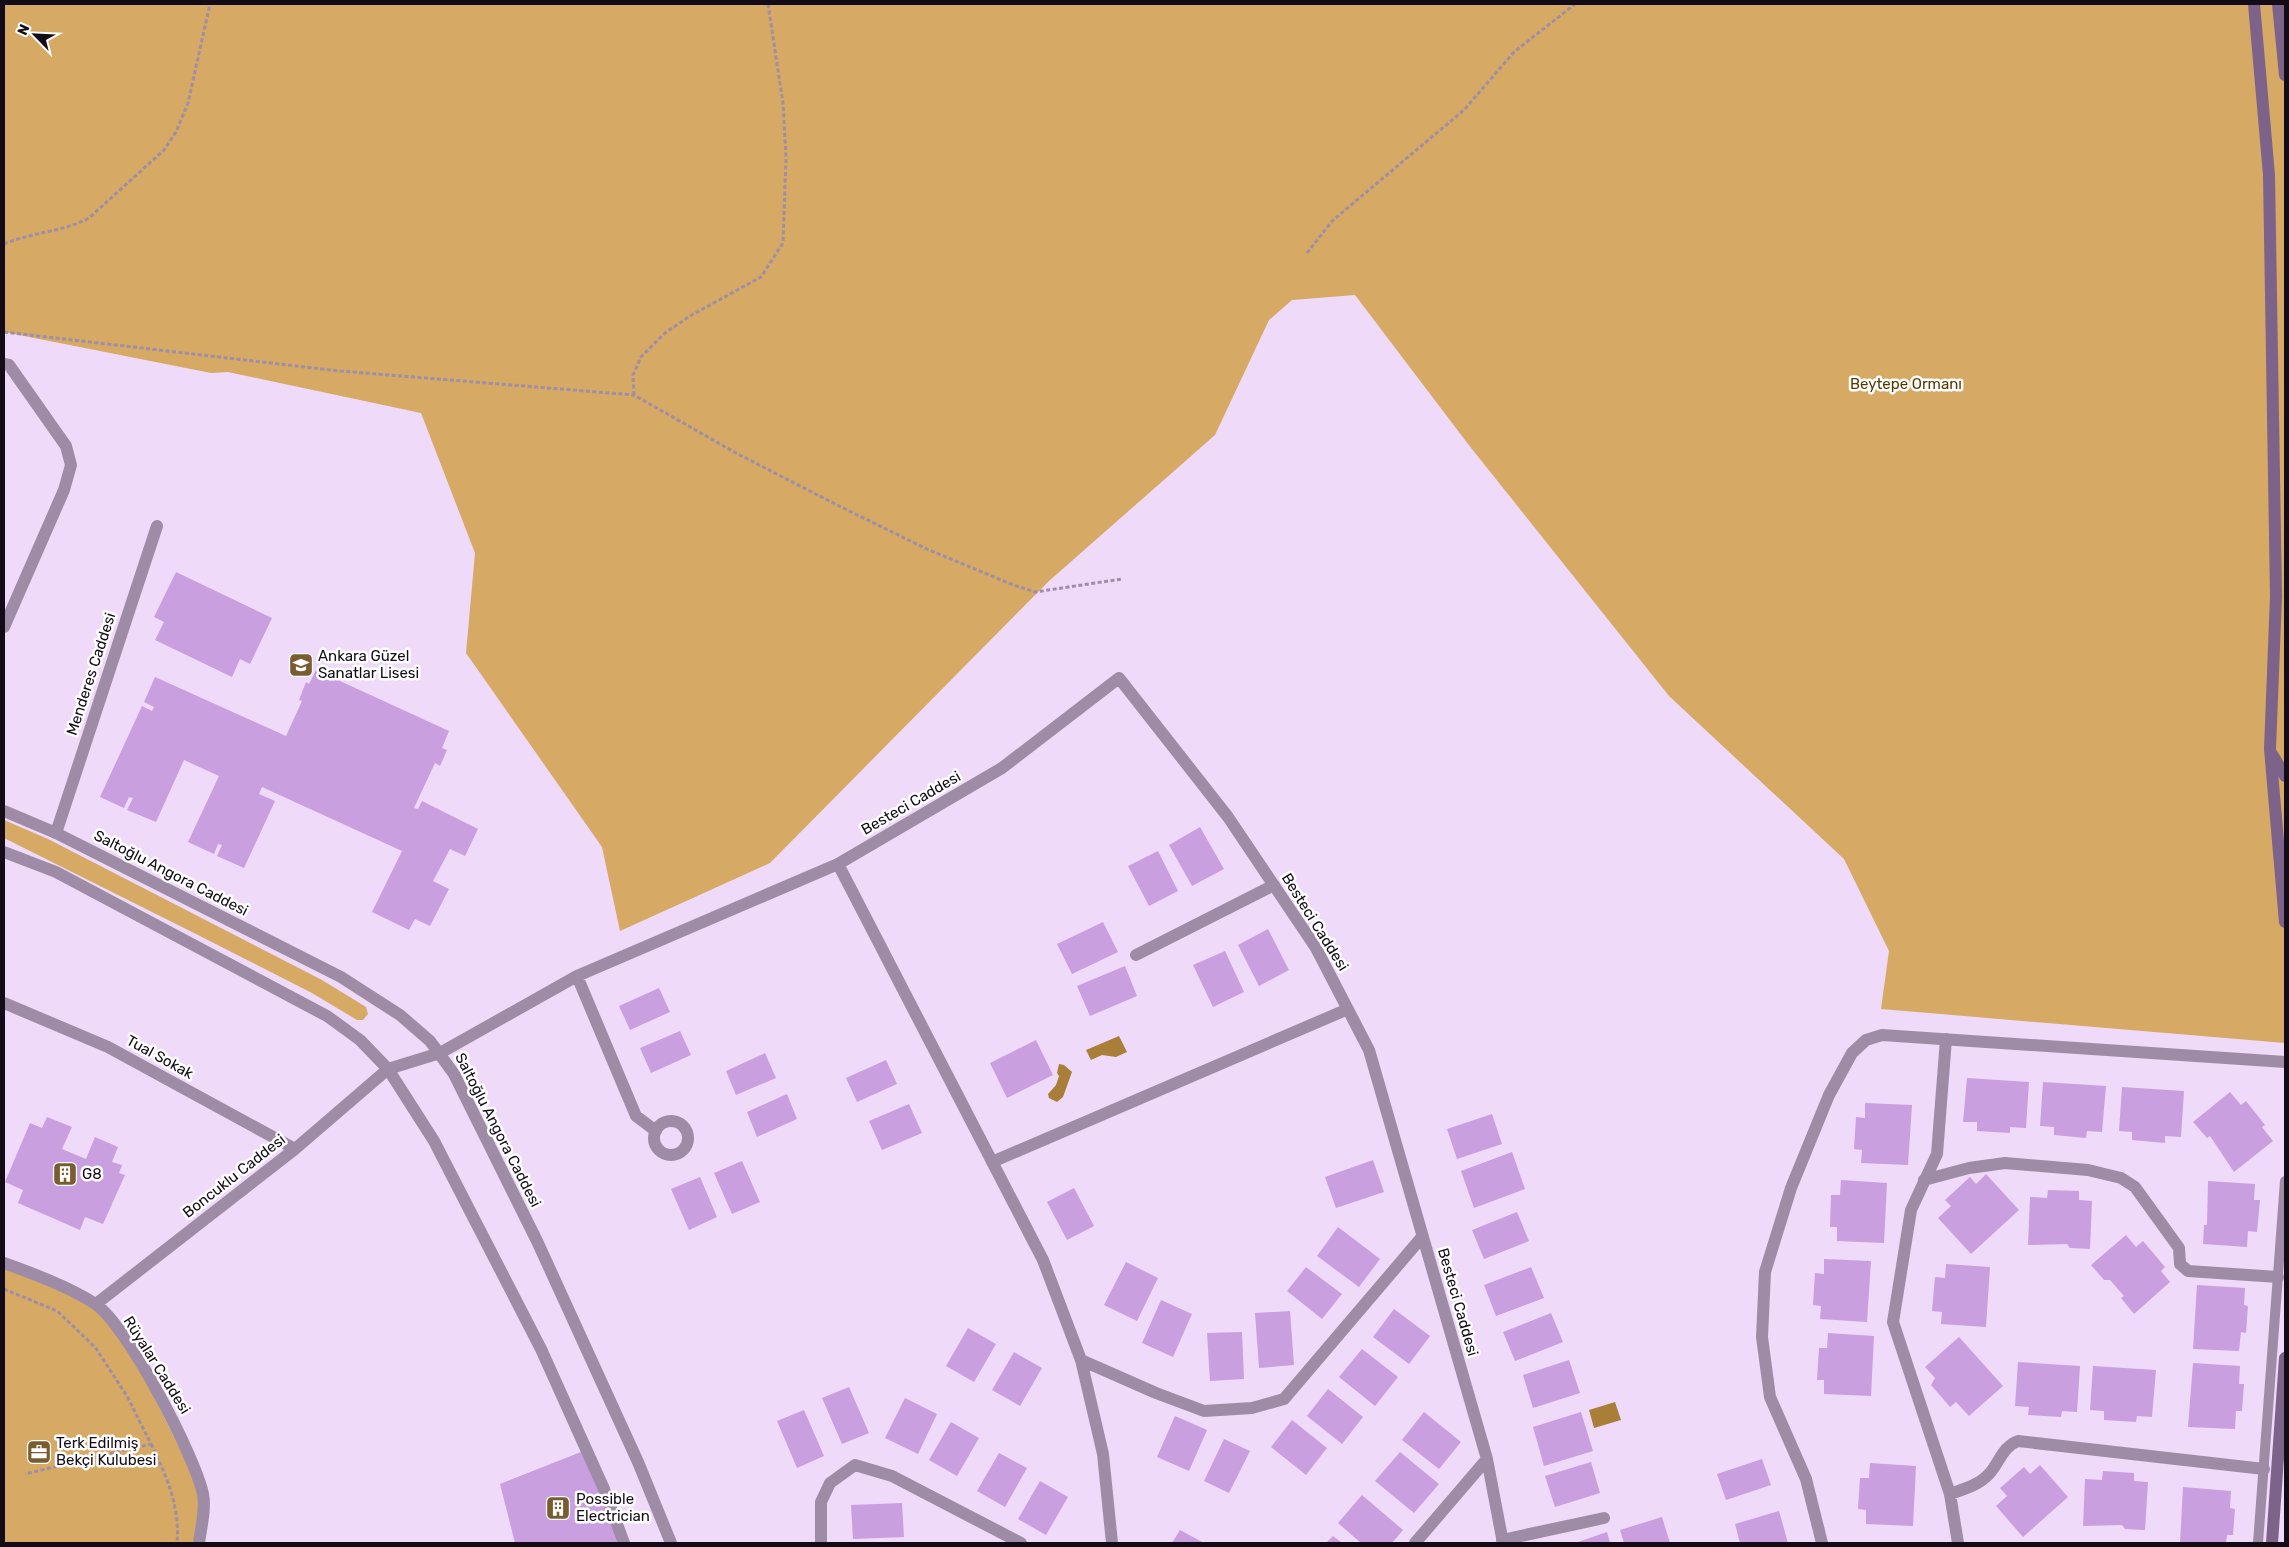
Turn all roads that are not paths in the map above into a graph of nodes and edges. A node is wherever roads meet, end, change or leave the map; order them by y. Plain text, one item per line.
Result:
1 (2254, 4) edge
2 (2278, 4) edge
3 (2285, 76) edge
4 (4, 364) edge
5 (157, 526) dead end
6 (4, 627) edge
7 (2270, 749) junction
8 (2285, 776) edge
9 (4, 811) edge
10 (56, 833) junction
11 (4, 852) edge
12 (838, 864) junction
13 (1274, 885) junction
14 (2285, 922) edge
15 (1136, 955) dead end
16 (577, 976) junction
17 (4, 1003) edge
18 (1348, 1009) junction
19 (1946, 1039) junction
20 (440, 1052) junction
21 (2285, 1062) edge
22 (388, 1069) junction
23 (656, 1132) dead end
24 (296, 1149) junction
25 (992, 1162) junction
26 (1924, 1180) junction
27 (2285, 1181) edge
28 (1422, 1237) junction
29 (4, 1263) edge
30 (2278, 1277) junction
31 (96, 1304) junction
32 (2285, 1358) edge
33 (1081, 1360) junction
34 (1487, 1458) junction
35 (2264, 1469) junction
36 (1950, 1494) junction
37 (1604, 1518) dead end
38 (1503, 1541) edge
39 (200, 1543) edge
40 (624, 1543) edge
41 (670, 1543) edge
42 (821, 1543) edge
43 (1021, 1543) edge
44 (1112, 1543) edge
45 (1415, 1543) edge
46 (1822, 1543) edge
47 (1958, 1543) edge
48 (2258, 1543) edge
49 (2272, 1543) edge

1 - 7 main road
2 - 3 main road
4 - 6 street
5 - 10 street, Menderes Caddesi
7 - 8 main road
7 - 14 main road
9 - 10 street, Saltoğlu Angora Caddesi
10 - 20 street, Saltoğlu Angora Caddesi
11 - 22 street
12 - 13 street, Besteci Caddesi
12 - 16 street
12 - 25 street
13 - 15 street
13 - 18 street, Besteci Caddesi
16 - 20 street
16 - 23 street
17 - 24 street, Tual Sokak
18 - 25 street
18 - 28 street, Besteci Caddesi
19 - 21 street
19 - 26 street
19 - 46 street
20 - 22 street
20 - 41 street, Saltoğlu Angora Caddesi
22 - 24 street, Boncuklu Caddesi
22 - 40 street
24 - 31 street, Boncuklu Caddesi
25 - 33 street
26 - 30 street
26 - 36 street
27 - 30 lane
28 - 33 street
28 - 34 street, Besteci Caddesi
29 - 31 street, Rüyalar Caddesi
30 - 35 lane
31 - 39 street, Rüyalar Caddesi
32 - 49 main road
33 - 44 street
34 - 38 street, Besteci Caddesi
34 - 45 street
35 - 36 street
35 - 48 lane
36 - 47 street
37 - 38 street
42 - 43 street

